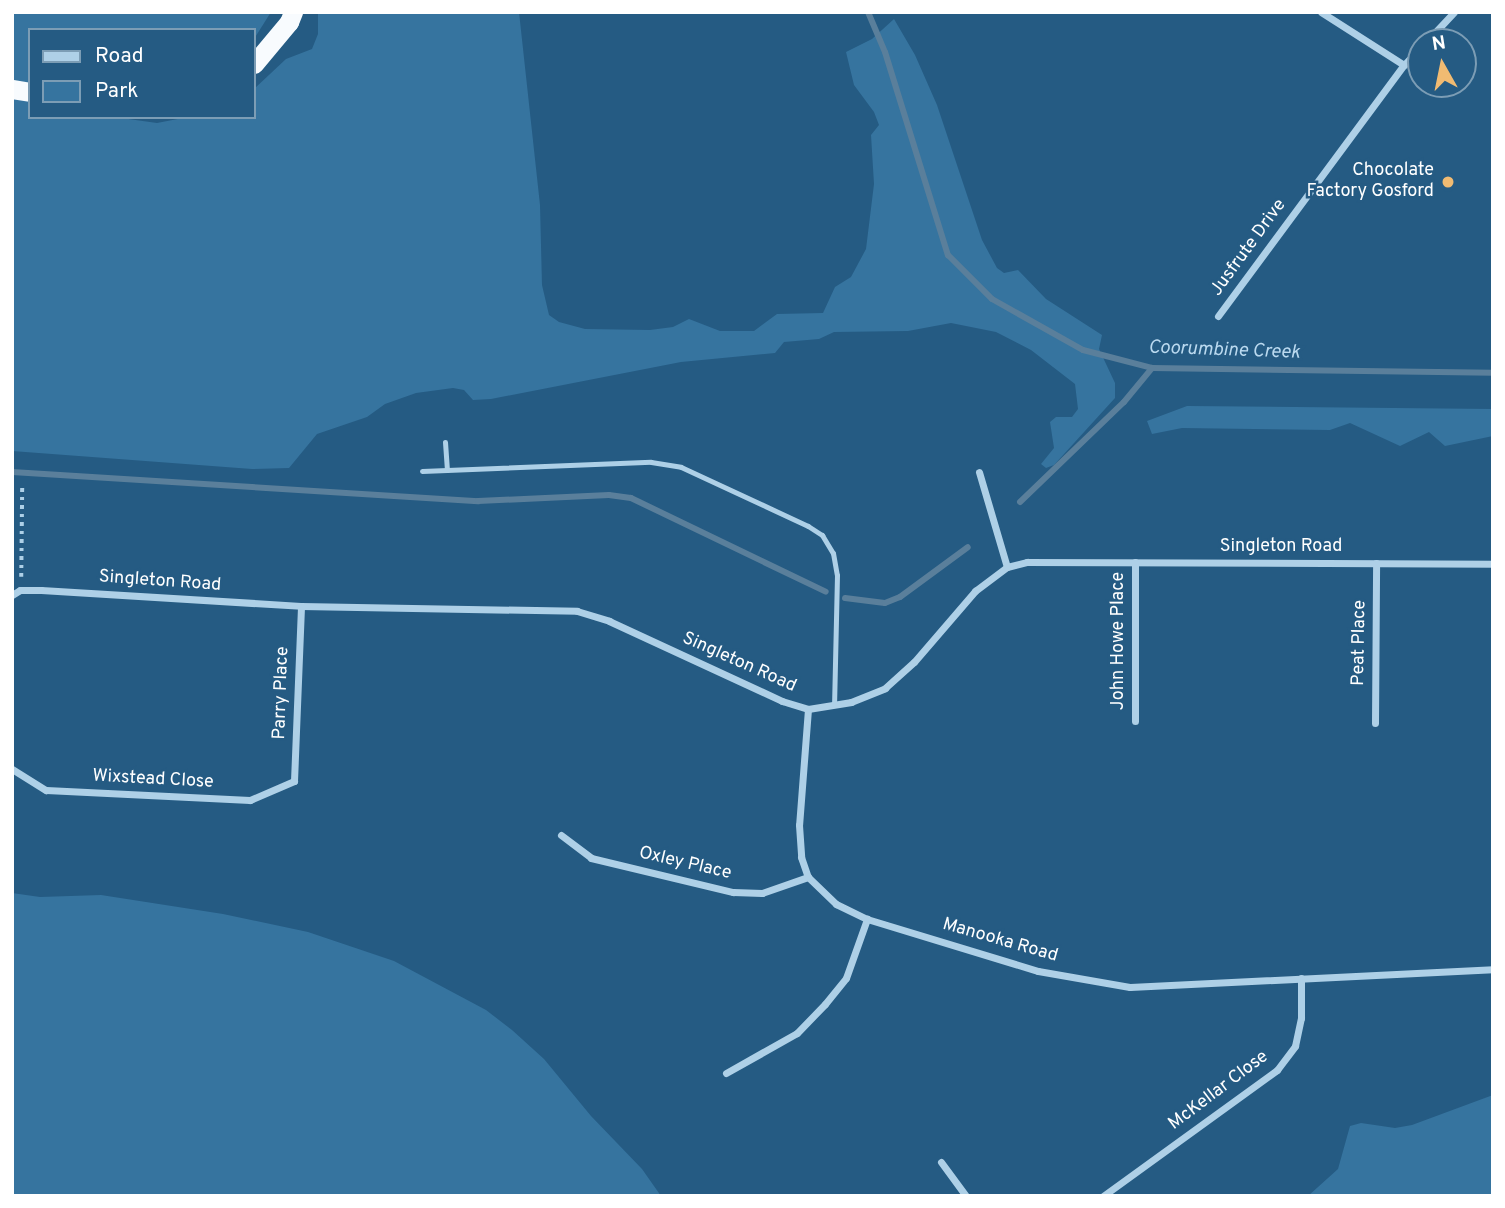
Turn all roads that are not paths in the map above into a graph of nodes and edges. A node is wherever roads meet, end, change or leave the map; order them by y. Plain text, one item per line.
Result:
1 (293, 12) edge
2 (1321, 12) edge
3 (1454, 12) edge
4 (1439, 28) edge
5 (256, 62) edge
6 (1407, 62) edge
7 (1404, 65) junction
8 (1218, 316) dead end
9 (445, 442) dead end
10 (447, 470) junction
11 (422, 471) dead end
12 (979, 471) dead end
13 (1135, 562) junction
14 (1376, 563) junction
15 (1493, 564) edge
16 (1007, 567) junction
17 (12, 595) edge
18 (301, 606) junction
19 (834, 705) junction
20 (808, 709) junction
21 (1135, 721) dead end
22 (1375, 723) dead end
23 (12, 769) edge
24 (294, 781) joint
25 (561, 835) dead end
26 (808, 877) junction
27 (867, 919) junction
28 (1493, 969) edge
29 (1301, 978) junction
30 (726, 1073) dead end
31 (942, 1163) dead end
32 (966, 1196) edge
33 (1103, 1196) edge

1 - 5 highway
2 - 7 street
3 - 4 street
6 - 7 street, Jusfrute Drive
7 - 8 street, Jusfrute Drive
9 - 10 lane
10 - 11 lane
10 - 19 lane
12 - 16 street
13 - 14 street, Singleton Road
13 - 16 street, Singleton Road
13 - 21 street, John Howe Place
14 - 15 street, Singleton Road
14 - 22 street, Peat Place
16 - 19 street, Singleton Road
17 - 18 street, Singleton Road
18 - 20 street, Singleton Road
18 - 24 street, Parry Place
19 - 20 street, Singleton Road
20 - 26 street
23 - 24 street, Wixstead Close
25 - 26 street, Oxley Place
26 - 27 street, Manooka Road
27 - 29 street, Manooka Road
27 - 30 street
28 - 29 street, Manooka Road
29 - 33 street, McKellar Close
31 - 32 street

